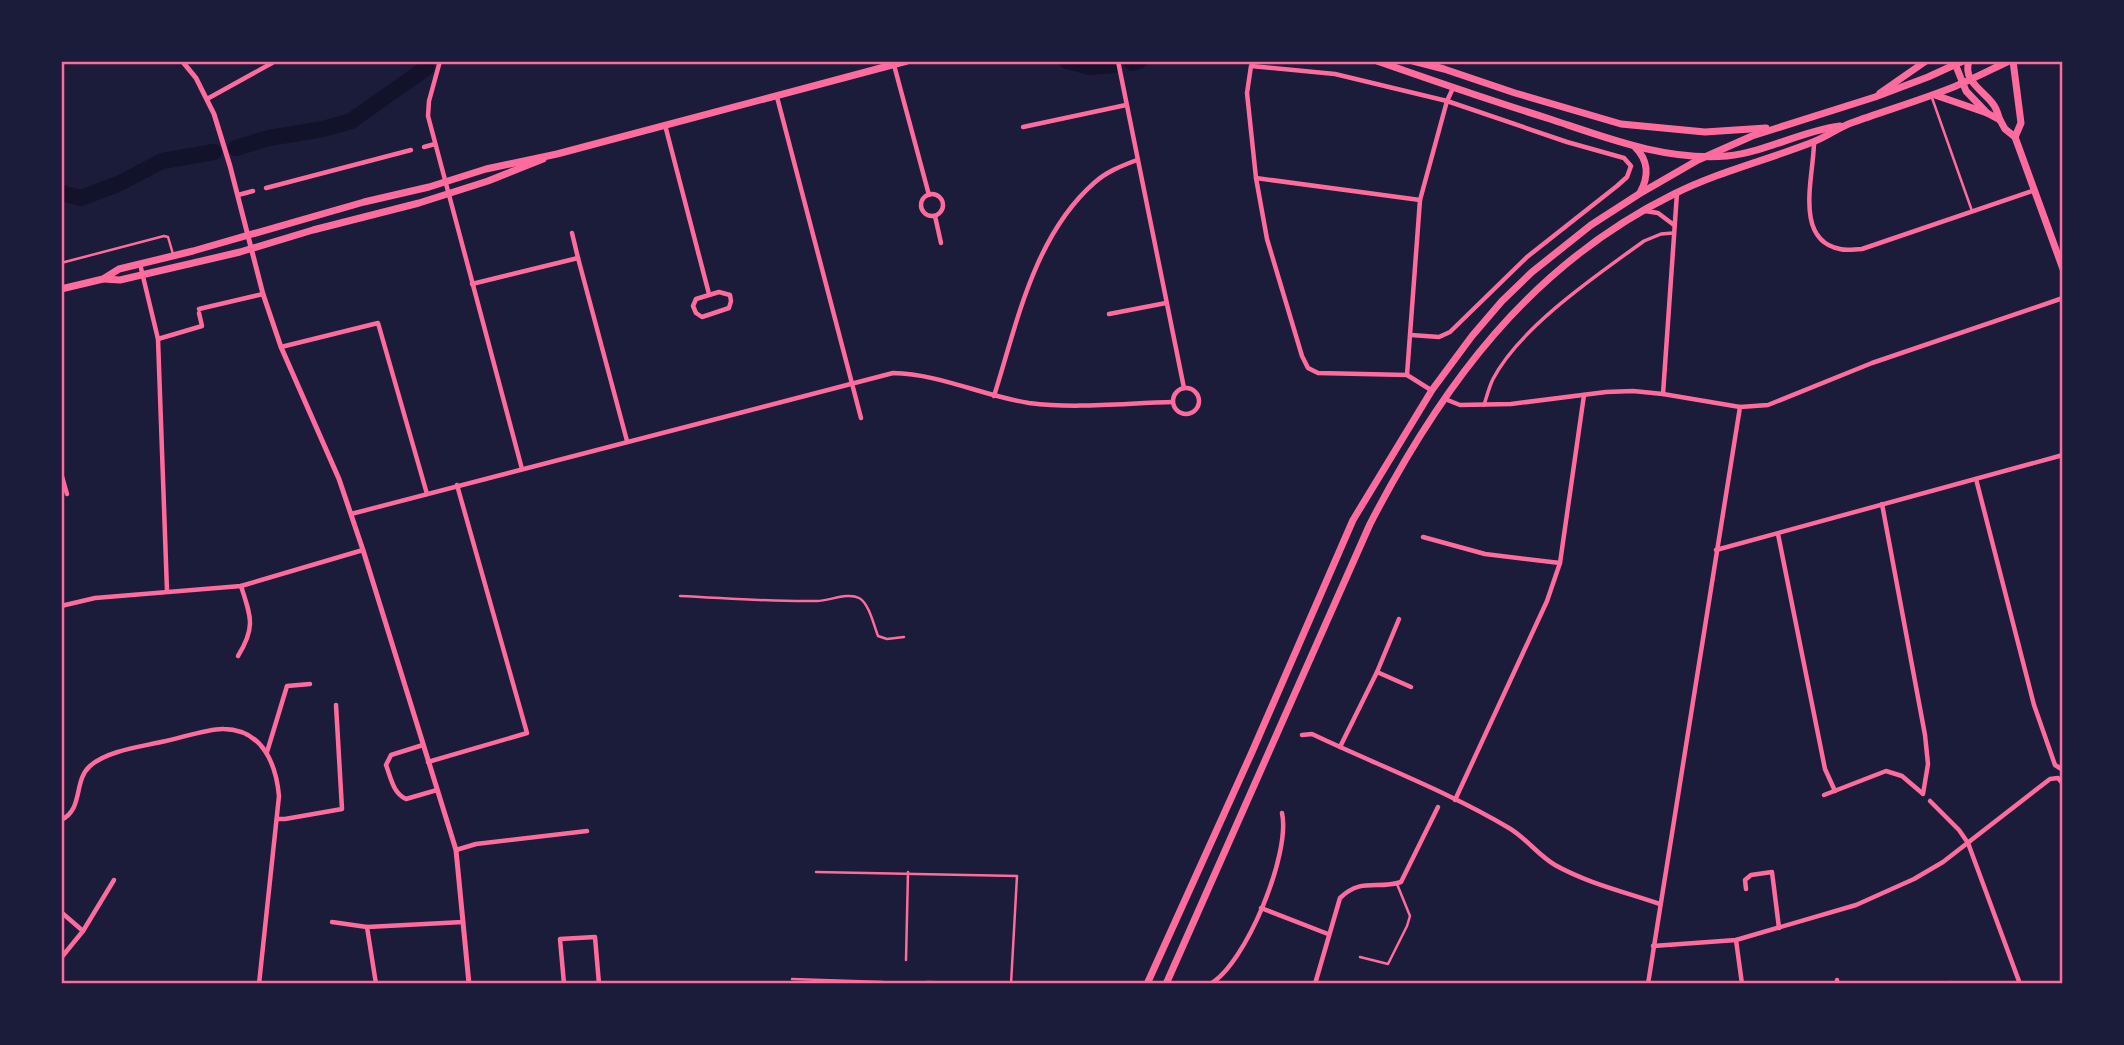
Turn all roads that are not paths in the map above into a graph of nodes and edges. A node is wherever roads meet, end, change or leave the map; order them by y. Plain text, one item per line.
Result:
1 (182, 61) edge
2 (440, 61) edge
3 (907, 61) edge
4 (1118, 61) edge
5 (1377, 61) edge
6 (1413, 61) edge
7 (1926, 61) edge
8 (1969, 61) edge
9 (2011, 61) edge
10 (1958, 62) edge
11 (272, 63) edge
12 (894, 65) junction
13 (1458, 73) junction
14 (1971, 79) junction
15 (1961, 83) junction
16 (1453, 88) junction
17 (1933, 95) junction
18 (776, 96) junction
19 (1875, 97) junction
20 (207, 99) junction
21 (1447, 102) junction
22 (1126, 106) junction
23 (1987, 113) junction
24 (2000, 120) junction
25 (665, 124) junction
26 (1848, 124) junction
27 (1781, 126) junction
28 (1023, 127) dead end
29 (2015, 137) junction
30 (1814, 142) junction
31 (435, 144) junction
32 (1632, 145) junction
33 (424, 146) dead end
34 (411, 150) dead end
35 (557, 154) junction
36 (1706, 157) junction
37 (1137, 160) junction
38 (1255, 178) junction
39 (448, 187) junction
40 (266, 188) dead end
41 (2036, 190) junction
42 (253, 191) dead end
43 (1676, 193) junction
44 (1639, 194) junction
45 (237, 195) junction
46 (929, 195) junction
47 (1420, 200) junction
48 (1972, 211) junction
49 (1641, 212) junction
50 (934, 216) junction
51 (1674, 226) junction
52 (572, 233) dead end
53 (1674, 233) junction
54 (2063, 236) edge
55 (2053, 239) junction
56 (250, 242) junction
57 (941, 243) dead end
58 (173, 254) junction
59 (578, 258) junction
60 (61, 263) edge
61 (139, 263) junction
62 (2063, 269) edge
63 (142, 275) junction
64 (103, 279) junction
65 (472, 284) junction
66 (61, 289) edge
67 (263, 294) junction
68 (709, 294) junction
69 (2063, 298) edge
70 (1166, 303) junction
71 (1109, 314) dead end
72 (1411, 335) junction
73 (158, 339) junction
74 (281, 347) junction
75 (1407, 376) junction
76 (852, 383) junction
77 (1184, 388) junction
78 (1432, 390) junction
79 (1663, 394) junction
80 (1584, 395) junction
81 (994, 396) junction
82 (1444, 399) junction
83 (1173, 402) junction
84 (1484, 405) junction
85 (1740, 407) junction
86 (861, 418) dead end
87 (627, 441) junction
88 (2063, 455) edge
89 (522, 469) junction
90 (61, 473) edge
91 (1976, 479) junction
92 (457, 485) junction
93 (67, 494) dead end
94 (427, 494) junction
95 (1882, 505) junction
96 (351, 514) junction
97 (1778, 534) junction
98 (1423, 537) dead end
99 (363, 550) junction
100 (1716, 550) junction
101 (1560, 563) junction
102 (241, 586) junction
103 (167, 591) junction
104 (680, 596) dead end
105 (61, 607) edge
106 (1399, 619) dead end
107 (904, 637) dead end
108 (238, 656) dead end
109 (1377, 671) junction
110 (310, 684) dead end
111 (1411, 687) dead end
112 (335, 705) dead end
113 (1303, 735) dead end
114 (423, 745) junction
115 (1340, 747) junction
116 (267, 752) junction
117 (428, 762) junction
118 (2061, 770) edge
119 (2063, 784) edge
120 (437, 790) junction
121 (1835, 791) junction
122 (1824, 795) dead end
123 (1455, 800) junction
124 (1930, 801) dead end
125 (1438, 807) dead end
126 (1282, 813) dead end
127 (277, 818) junction
128 (61, 820) edge
129 (587, 831) dead end
130 (1968, 843) junction
131 (456, 849) junction
132 (816, 872) dead end
133 (908, 872) junction
134 (114, 880) dead end
135 (1397, 884) junction
136 (1746, 889) dead end
137 (1660, 904) junction
138 (1261, 908) junction
139 (61, 912) edge
140 (332, 922) dead end
141 (463, 922) junction
142 (367, 927) junction
143 (1779, 928) junction
144 (83, 931) junction
145 (1328, 934) junction
146 (1736, 940) junction
147 (1653, 946) junction
148 (1360, 957) dead end
149 (61, 958) edge
150 (906, 960) dead end
151 (792, 979) dead end
152 (883, 982) dead end
153 (927, 982) dead end
154 (259, 984) edge
155 (376, 984) edge
156 (468, 984) edge
157 (564, 984) edge
158 (599, 984) edge
159 (1010, 984) edge
160 (1147, 984) edge
161 (1166, 984) edge
162 (1210, 984) edge
163 (1316, 984) edge
164 (1648, 984) edge
165 (1742, 984) edge
166 (2020, 984) edge

1 - 20 street
2 - 31 street
3 - 12 main road
4 - 22 street
5 - 16 main road
6 - 13 main road
7 - 19 main road
8 - 14 main road
9 - 14 main road
9 - 29 main road
10 - 15 main road
10 - 19 main road
11 - 20 street
12 - 18 main road
12 - 46 street
13 - 16 main road
13 - 27 main road
14 - 15 main road
14 - 24 main road
15 - 17 main road
15 - 23 main road
16 - 21 street
16 - 32 main road
17 - 23 main road
17 - 26 main road
17 - 48 lane
18 - 25 main road
18 - 76 street
19 - 27 main road
20 - 45 street
21 - 38 street
21 - 47 street
21 - 72 street
22 - 28 street
22 - 37 street
23 - 24 main road
24 - 29 main road
25 - 35 main road
25 - 68 street
26 - 30 main road
26 - 36 main road
27 - 36 main road
29 - 41 main road
30 - 43 main road
30 - 48 street
31 - 33 street
31 - 39 street
32 - 36 main road
32 - 44 main road
34 - 40 street
35 - 39 main road
35 - 39 main road
36 - 44 main road
37 - 70 street
37 - 81 street
38 - 47 street
38 - 75 street
39 - 56 main road
39 - 56 main road
39 - 65 street
41 - 48 street
41 - 55 main road
42 - 45 street
43 - 49 main road
43 - 51 street
44 - 78 main road
45 - 56 street
46 - 50 street
46 - 50 street
47 - 72 street
49 - 51 street
49 - 82 main road
50 - 57 street
51 - 53 street
52 - 59 street
53 - 79 street
53 - 84 street
54 - 55 main road
55 - 62 main road
56 - 58 main road
56 - 63 main road
56 - 67 street
58 - 60 lane
58 - 61 main road
59 - 65 street
59 - 87 street
61 - 63 street
61 - 64 main road
63 - 64 main road
63 - 73 street
64 - 66 main road
65 - 89 street
67 - 73 street
67 - 74 street
68 - 68 street
69 - 85 street
70 - 71 street
70 - 77 street
72 - 75 street
73 - 103 street
74 - 94 street
74 - 96 street
75 - 78 street
76 - 81 street
76 - 86 street
76 - 87 street
77 - 83 street
77 - 83 street
78 - 160 main road
79 - 80 street
79 - 85 street
80 - 84 street
80 - 101 street
81 - 83 street
82 - 84 street
82 - 161 main road
85 - 100 street
87 - 89 street
88 - 91 street
89 - 92 street
90 - 93 street
91 - 95 street
91 - 118 street
92 - 94 street
92 - 117 street
94 - 96 street
95 - 97 street
95 - 121 street
96 - 99 street
97 - 100 street
97 - 121 street
98 - 101 street
99 - 102 street
99 - 114 street
100 - 137 street
101 - 123 street
102 - 103 street
102 - 108 street
103 - 105 street
104 - 107 lane
106 - 109 street
109 - 111 street
109 - 115 street
110 - 116 street
112 - 127 street
113 - 115 street
114 - 117 street
114 - 120 street
115 - 123 street
116 - 127 street
116 - 128 street
117 - 120 street
119 - 130 street
120 - 131 street
121 - 122 street
123 - 137 street
124 - 130 street
125 - 135 street
126 - 138 street
127 - 154 street
129 - 131 street
130 - 143 street
130 - 166 street
131 - 141 street
132 - 133 lane
133 - 150 lane
133 - 159 lane
134 - 144 street
135 - 145 street
135 - 148 lane
136 - 143 street
137 - 147 street
138 - 145 street
138 - 162 street
139 - 144 street
140 - 142 street
141 - 142 street
141 - 156 street
142 - 155 street
143 - 146 street
144 - 149 street
145 - 163 street
146 - 147 street
146 - 165 street
147 - 164 street
151 - 152 lane
153 - 159 lane
157 - 158 street

